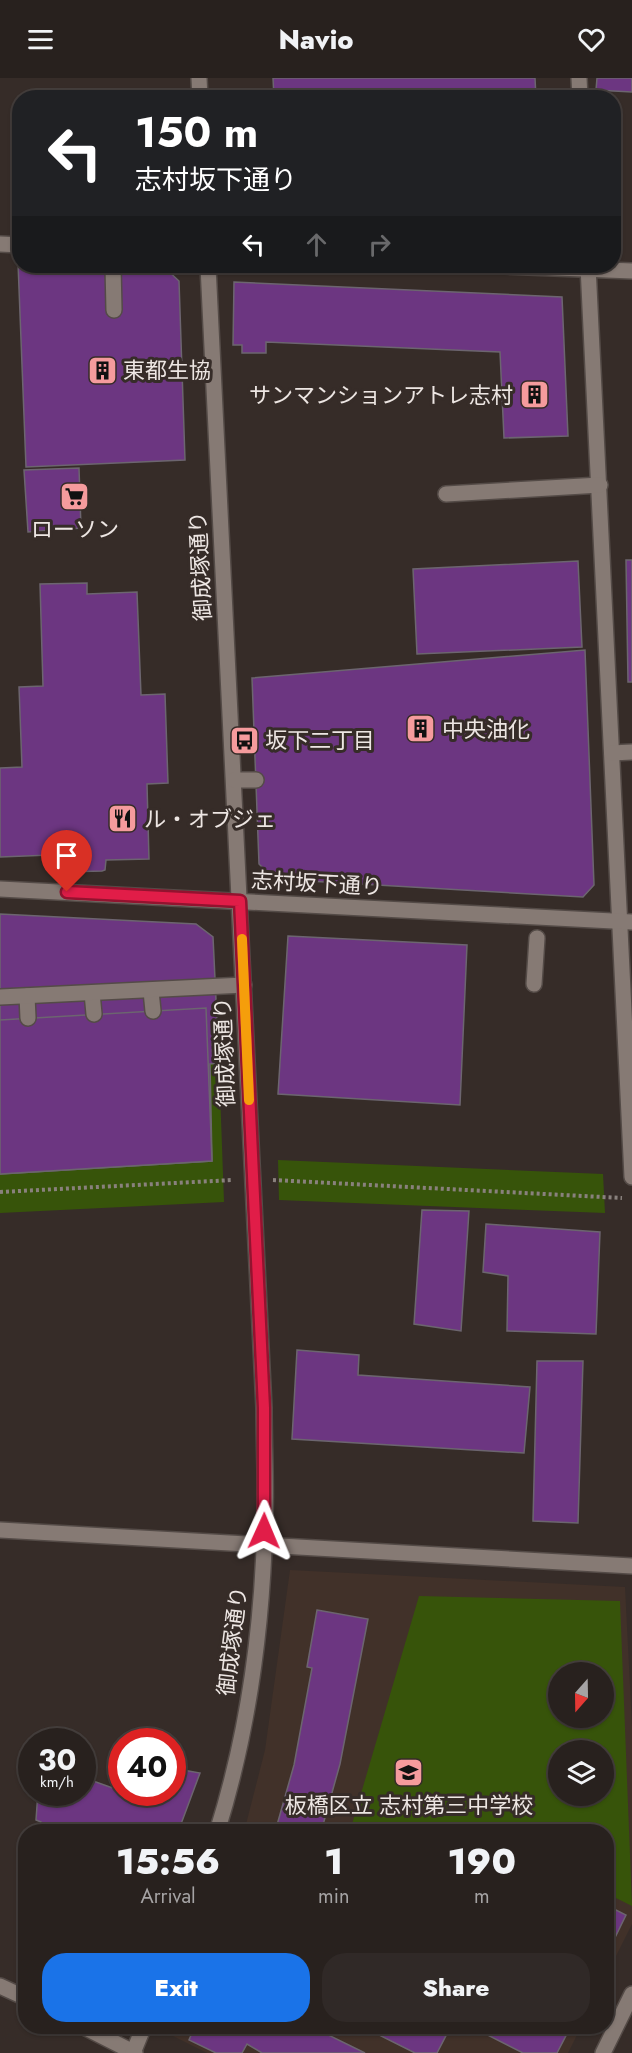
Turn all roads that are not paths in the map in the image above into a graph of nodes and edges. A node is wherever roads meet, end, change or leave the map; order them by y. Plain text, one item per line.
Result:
1 (113, 273) edge
2 (208, 273) edge
3 (588, 273) edge
4 (114, 310) dead end
5 (600, 485) junction
6 (446, 494) dead end
7 (632, 752) edge
8 (612, 753) junction
9 (234, 780) junction
10 (256, 780) dead end
11 (0, 889) edge
12 (240, 901) junction
13 (626, 921) edge
14 (537, 938) dead end
15 (534, 984) dead end
16 (244, 986) junction
17 (151, 991) junction
18 (92, 993) junction
19 (27, 996) junction
20 (0, 997) edge
21 (153, 1011) dead end
22 (94, 1014) dead end
23 (28, 1018) dead end
24 (632, 1177) edge
25 (0, 1530) edge
26 (264, 1545) junction
27 (632, 1566) edge
28 (219, 1824) edge
29 (0, 1986) edge
30 (18, 1994) edge
31 (632, 1994) edge
32 (614, 2031) edge
33 (97, 2034) edge
34 (141, 2034) edge
35 (612, 2034) edge
36 (134, 2053) edge
37 (603, 2053) edge

1 - 4 street
2 - 9 street, 御成塚通り
3 - 5 street
5 - 6 street
5 - 8 street
7 - 8 street
8 - 13 street
9 - 10 street
9 - 12 street, 御成塚通り
11 - 12 street, 志村坂下通り
12 - 13 street, 志村坂下通り
12 - 16 street, 御成塚通り
13 - 24 street
14 - 15 street
16 - 17 street
16 - 26 street, 御成塚通り
17 - 18 street
17 - 21 street
18 - 19 street
18 - 22 street
19 - 20 street
19 - 23 street
25 - 26 street
26 - 27 street
26 - 28 street, 御成塚通り
29 - 30 street
31 - 32 street
33 - 36 street
34 - 36 street
35 - 37 street

